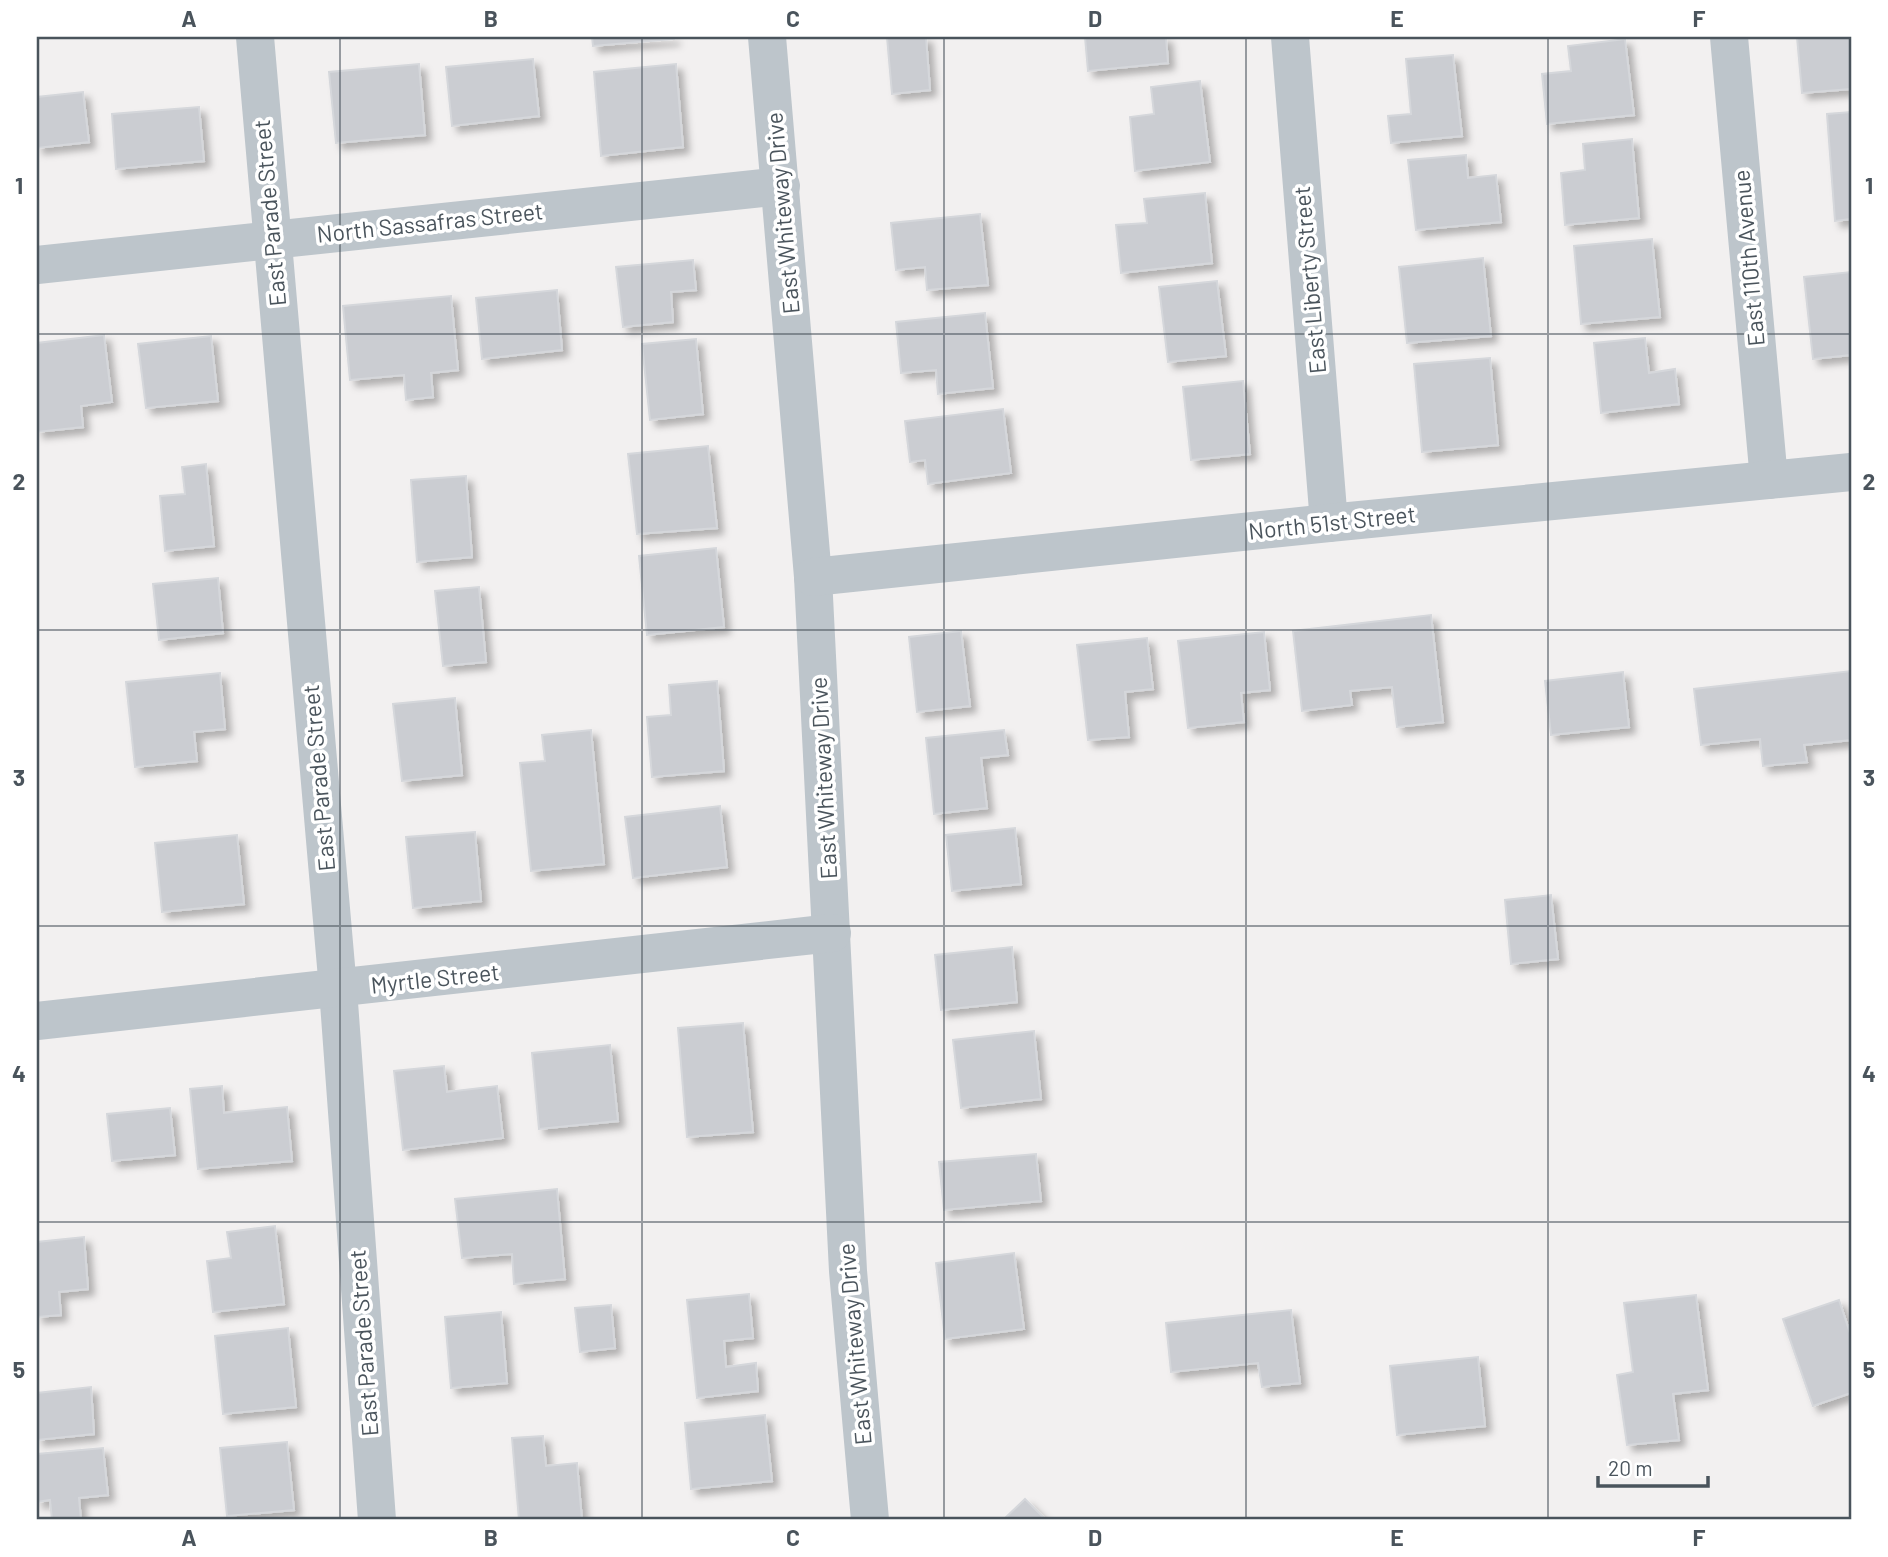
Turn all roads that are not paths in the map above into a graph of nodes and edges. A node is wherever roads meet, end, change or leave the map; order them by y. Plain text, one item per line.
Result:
1 (255, 37) edge
2 (768, 37) edge
3 (1290, 37) edge
4 (1729, 37) edge
5 (781, 186) junction
6 (273, 240) junction
7 (37, 265) edge
8 (1851, 472) edge
9 (1769, 480) junction
10 (1329, 523) junction
11 (813, 577) junction
12 (832, 933) junction
13 (338, 989) junction
14 (37, 1021) edge
15 (377, 1520) edge
16 (870, 1520) edge

1 - 6 street, East Parade Street
2 - 5 street, East Whiteway Drive
3 - 10 street, East Liberty Street
4 - 9 street, East 110th Avenue
5 - 6 street, North Sassafras Street
5 - 11 street, East Whiteway Drive
6 - 7 street, North Sassafras Street
6 - 13 street, East Parade Street
8 - 9 street, North 51st Street
9 - 10 street, North 51st Street
10 - 11 street, North 51st Street
11 - 12 street, East Whiteway Drive
12 - 13 street, Myrtle Street
12 - 16 street, East Whiteway Drive
13 - 14 street, Myrtle Street
13 - 15 street, East Parade Street

